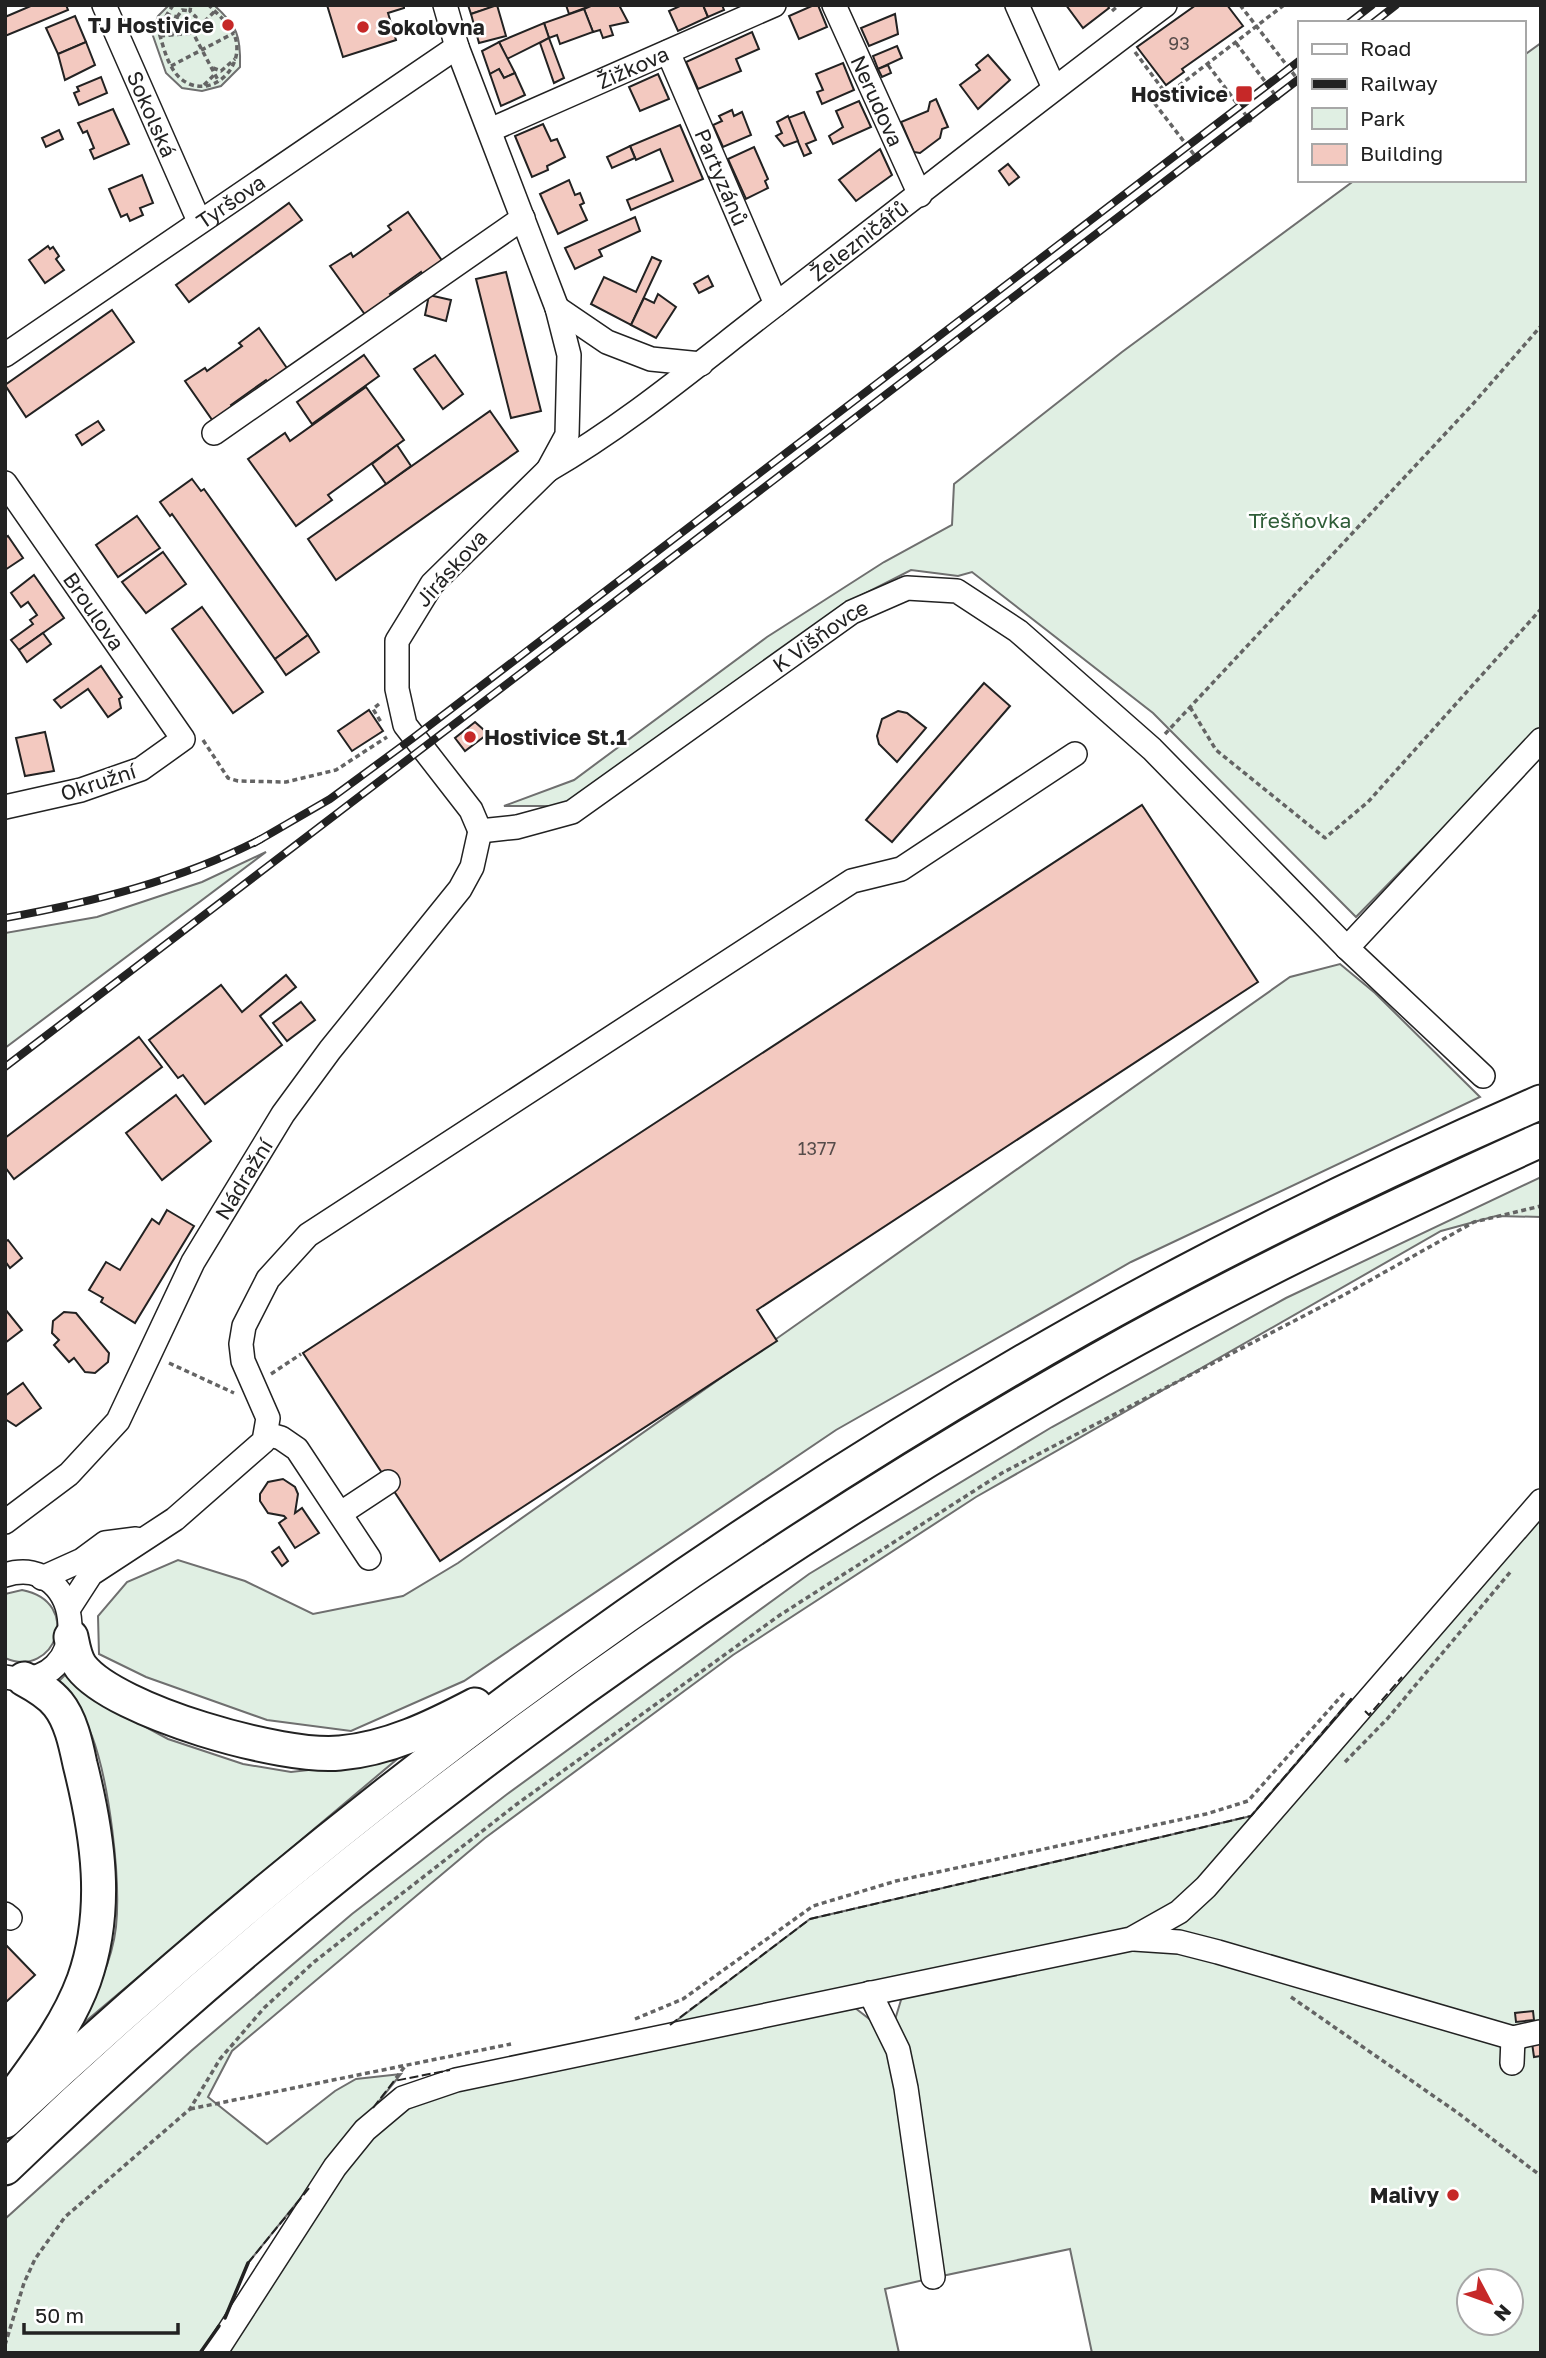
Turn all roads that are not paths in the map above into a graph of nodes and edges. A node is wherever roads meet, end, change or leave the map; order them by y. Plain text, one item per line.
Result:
1 (104, 5) edge
2 (445, 5) edge
3 (774, 5) edge
4 (834, 5) edge
5 (1017, 5) edge
6 (1165, 5) edge
7 (457, 47) junction
8 (668, 52) junction
9 (1054, 88) junction
10 (490, 130) junction
11 (920, 195) junction
12 (523, 218) junction
13 (199, 221) junction
14 (776, 304) junction
15 (557, 308) junction
16 (5, 355) edge
17 (701, 364) junction
18 (214, 433) dead end
19 (548, 470) junction
20 (5, 483) edge
21 (183, 739) joint
22 (1541, 740) edge
23 (1075, 754) dead end
24 (5, 807) edge
25 (480, 831) junction
26 (1348, 948) junction
27 (1483, 1076) dead end
28 (1541, 1102) edge
29 (1541, 1140) edge
30 (267, 1434) junction
31 (388, 1482) dead end
32 (1541, 1500) edge
33 (341, 1513) junction
34 (5, 1522) edge
35 (142, 1538) junction
36 (369, 1558) dead end
37 (5, 1575) edge
38 (42, 1578) junction
39 (70, 1623) junction
40 (573, 1652) junction
41 (15, 1678) edge
42 (1130, 1939) junction
43 (870, 1993) junction
44 (1540, 2032) edge
45 (1513, 2038) junction
46 (1512, 2063) dead end
47 (5, 2107) edge
48 (5, 2120) edge
49 (9, 2165) edge
50 (933, 2277) dead end
51 (215, 2353) edge

1 - 13 street, Sokolská
2 - 7 street, Jiráskova
3 - 8 street, Žižkova
4 - 11 street, Nerudova
5 - 9 street
6 - 9 street, Železničářů
7 - 10 street, Jiráskova
7 - 13 street, Tyršova
8 - 10 street, Žižkova
8 - 14 street, Partyzánů
9 - 11 street, Železničářů
10 - 12 street, Jiráskova
11 - 14 street, Železničářů
12 - 15 street, Jiráskova
12 - 18 street
13 - 16 street, Tyršova
14 - 17 street, Železničářů
15 - 17 street
15 - 19 street, Jiráskova
17 - 19 street, Železničářů
19 - 25 street, Jiráskova
20 - 21 street, Broulova
21 - 24 street, Okružní
22 - 26 street
23 - 30 street
25 - 26 street, K Višňovce
25 - 34 street, Nádražní
26 - 27 street, K Višňovce
28 - 40 highway
29 - 49 highway
30 - 33 street
30 - 35 street
31 - 33 street
32 - 42 street
33 - 36 street
35 - 38 street
35 - 39 street
37 - 38 street
38 - 39 street
39 - 40 highway
39 - 41 street
40 - 48 highway
41 - 47 highway
42 - 43 street
42 - 45 street
43 - 50 street
43 - 51 street
44 - 45 street
45 - 46 street

